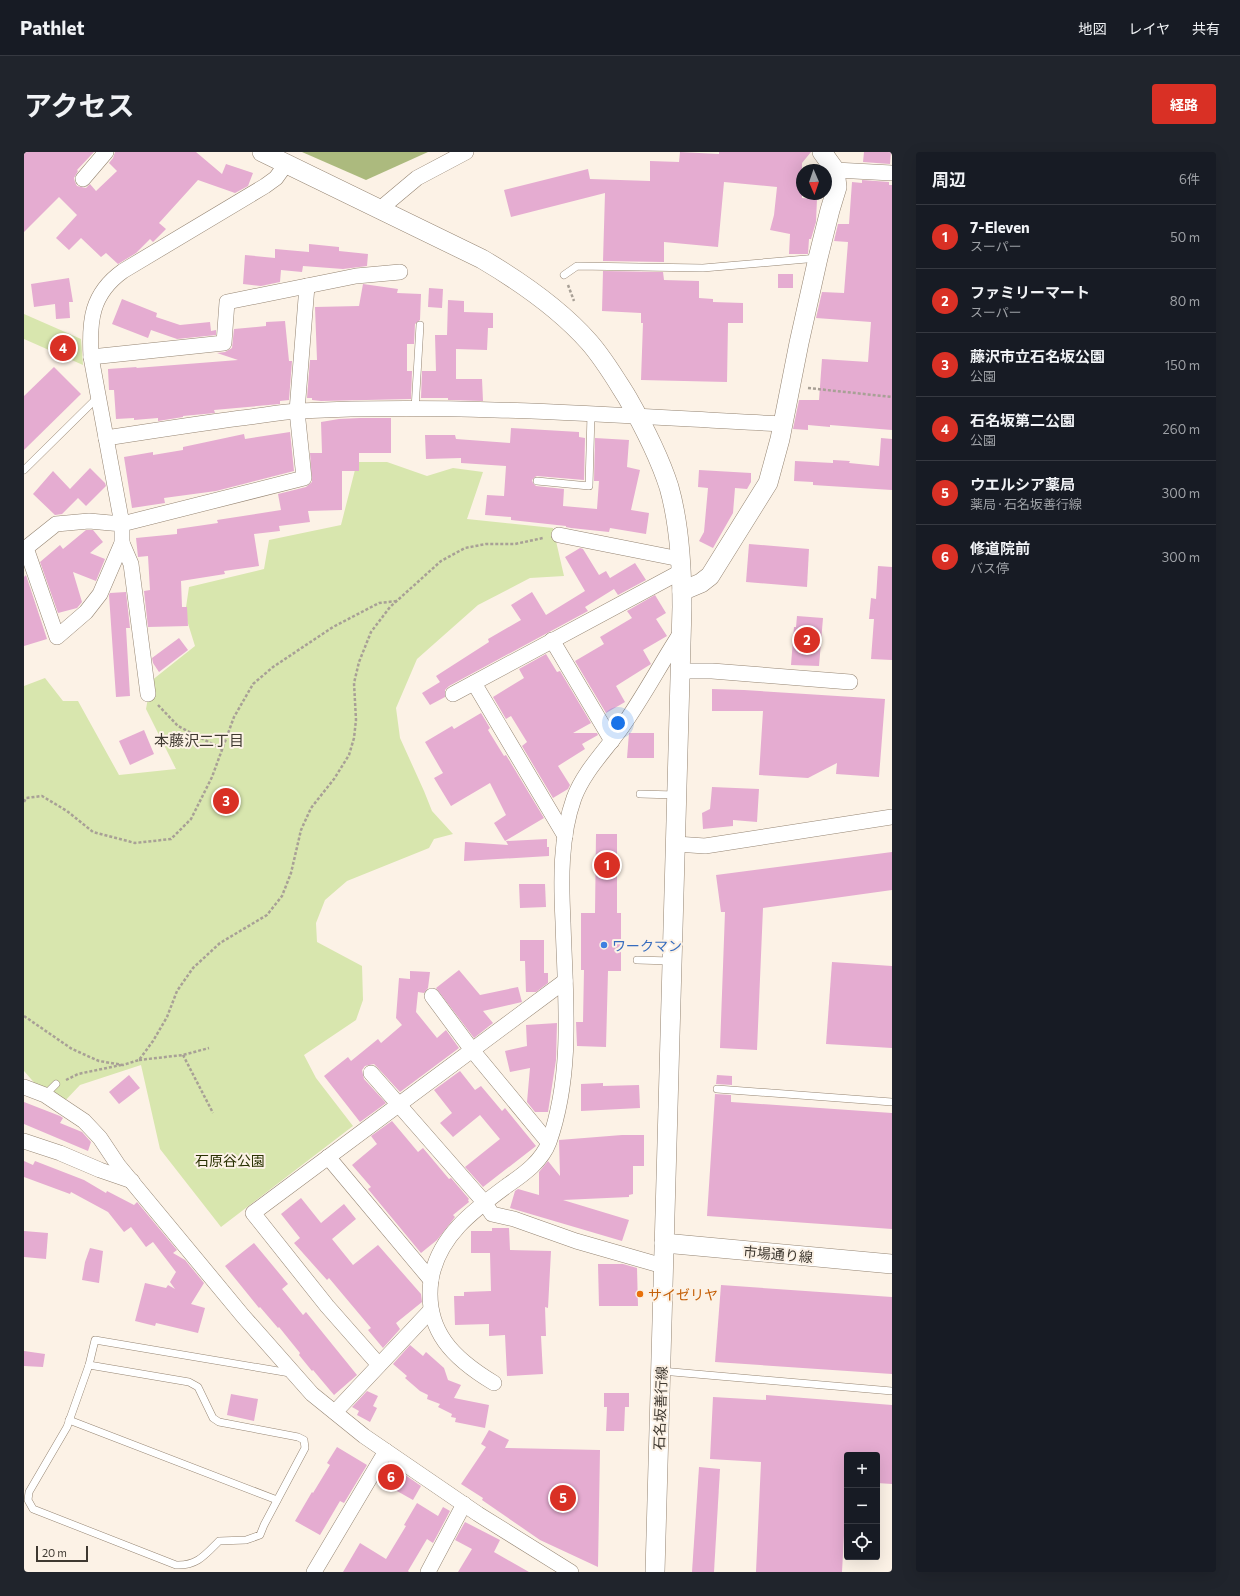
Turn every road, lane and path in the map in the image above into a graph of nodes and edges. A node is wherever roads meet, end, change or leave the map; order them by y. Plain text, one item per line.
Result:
1 (106, 152) edge
2 (262, 152) edge
3 (466, 152) edge
4 (822, 152) edge
5 (286, 164) junction
6 (835, 170) junction
7 (892, 173) edge
8 (83, 179) dead end
9 (380, 209) junction
10 (818, 258) junction
11 (400, 272) dead end
12 (564, 275) joint
13 (307, 286) junction
14 (576, 306) dead end
15 (420, 325) dead end
16 (91, 357) junction
17 (791, 386) junction
18 (98, 397) junction
19 (892, 397) edge
20 (415, 409) junction
21 (297, 411) junction
22 (591, 414) junction
23 (638, 417) junction
24 (783, 424) junction
25 (106, 438) junction
26 (24, 470) edge
27 (538, 481) dead end
28 (122, 524) junction
29 (559, 535) joint
30 (122, 543) junction
31 (681, 565) junction
32 (682, 591) junction
33 (398, 601) junction
34 (682, 631) junction
35 (552, 640) junction
36 (681, 671) junction
37 (850, 682) dead end
38 (474, 683) junction
39 (148, 694) joint
40 (453, 694) dead end
41 (612, 741) junction
42 (222, 749) junction
43 (640, 794) dead end
44 (678, 795) junction
45 (24, 802) edge
46 (892, 813) edge
47 (565, 836) junction
48 (676, 844) junction
49 (637, 960) dead end
50 (673, 961) junction
51 (565, 981) junction
52 (432, 996) dead end
53 (24, 1016) edge
54 (209, 1048) dead end
55 (472, 1050) junction
56 (183, 1055) junction
57 (139, 1060) junction
58 (122, 1064) junction
59 (371, 1073) dead end
60 (56, 1084) joint
61 (24, 1087) edge
62 (717, 1089) dead end
63 (45, 1094) junction
64 (892, 1102) edge
65 (399, 1104) junction
66 (213, 1113) dead end
67 (24, 1141) edge
68 (548, 1142) junction
69 (328, 1157) junction
70 (132, 1182) junction
71 (484, 1202) junction
72 (664, 1243) junction
73 (892, 1264) edge
74 (663, 1266) junction
75 (432, 1280) junction
76 (431, 1310) junction
77 (90, 1365) junction
78 (379, 1365) junction
79 (661, 1371) junction
80 (294, 1374) junction
81 (494, 1384) dead end
82 (892, 1391) edge
83 (335, 1412) junction
84 (69, 1420) junction
85 (386, 1451) junction
86 (277, 1500) junction
87 (464, 1504) junction
88 (314, 1572) edge
89 (428, 1572) edge
90 (571, 1572) edge
91 (655, 1572) edge

1 - 8 street
2 - 5 street, 石名坂善行線
3 - 9 street
4 - 6 street
5 - 9 street, 石名坂善行線
5 - 16 street
6 - 7 street
6 - 10 street
9 - 23 street, 石名坂善行線
10 - 12 lane
10 - 17 street
11 - 13 street
12 - 14 path
13 - 16 street
13 - 21 street
15 - 20 lane
16 - 18 street
17 - 19 path
17 - 24 street
18 - 25 street
18 - 26 lane
20 - 21 street
20 - 22 street
21 - 25 street
21 - 28 street
22 - 23 street
22 - 27 lane
23 - 24 street
23 - 31 street, 石名坂善行線
24 - 32 street
25 - 28 street
28 - 30 street
28 - 30 street
29 - 31 street
29 - 33 path
30 - 39 street
31 - 32 street, 石名坂善行線
31 - 35 street
32 - 34 street, 石名坂善行線
33 - 42 path
33 - 57 path
34 - 36 street, 石名坂善行線
34 - 41 street
35 - 38 street
35 - 41 street
36 - 37 street
36 - 44 street, 石名坂善行線
38 - 40 street
38 - 47 street
39 - 42 path
41 - 47 street
42 - 45 path
43 - 44 lane
44 - 48 street, 石名坂善行線
46 - 48 street
47 - 51 street
48 - 50 street, 石名坂善行線
49 - 50 lane
50 - 72 street, 石名坂善行線
51 - 55 street
51 - 68 street
52 - 55 street
53 - 58 path
54 - 56 path
55 - 65 street
55 - 68 street
56 - 57 path
56 - 66 path
57 - 58 path
58 - 60 path
59 - 65 street
60 - 63 lane
61 - 63 street
62 - 64 lane
63 - 70 street
65 - 69 street
65 - 71 street
67 - 70 street
68 - 71 street
69 - 75 street
69 - 78 street
70 - 80 street
71 - 74 street
71 - 75 street
72 - 73 street, 市場通り線
72 - 74 street, 石名坂善行線
74 - 79 street, 石名坂善行線
75 - 76 street
76 - 78 street
76 - 81 street
77 - 80 lane
77 - 84 lane
77 - 86 lane
78 - 83 street
79 - 82 lane
79 - 91 street, 石名坂善行線
80 - 83 street
83 - 85 street
84 - 86 lane
84 - 86 lane
85 - 87 street
85 - 88 street
87 - 89 street
87 - 90 street

